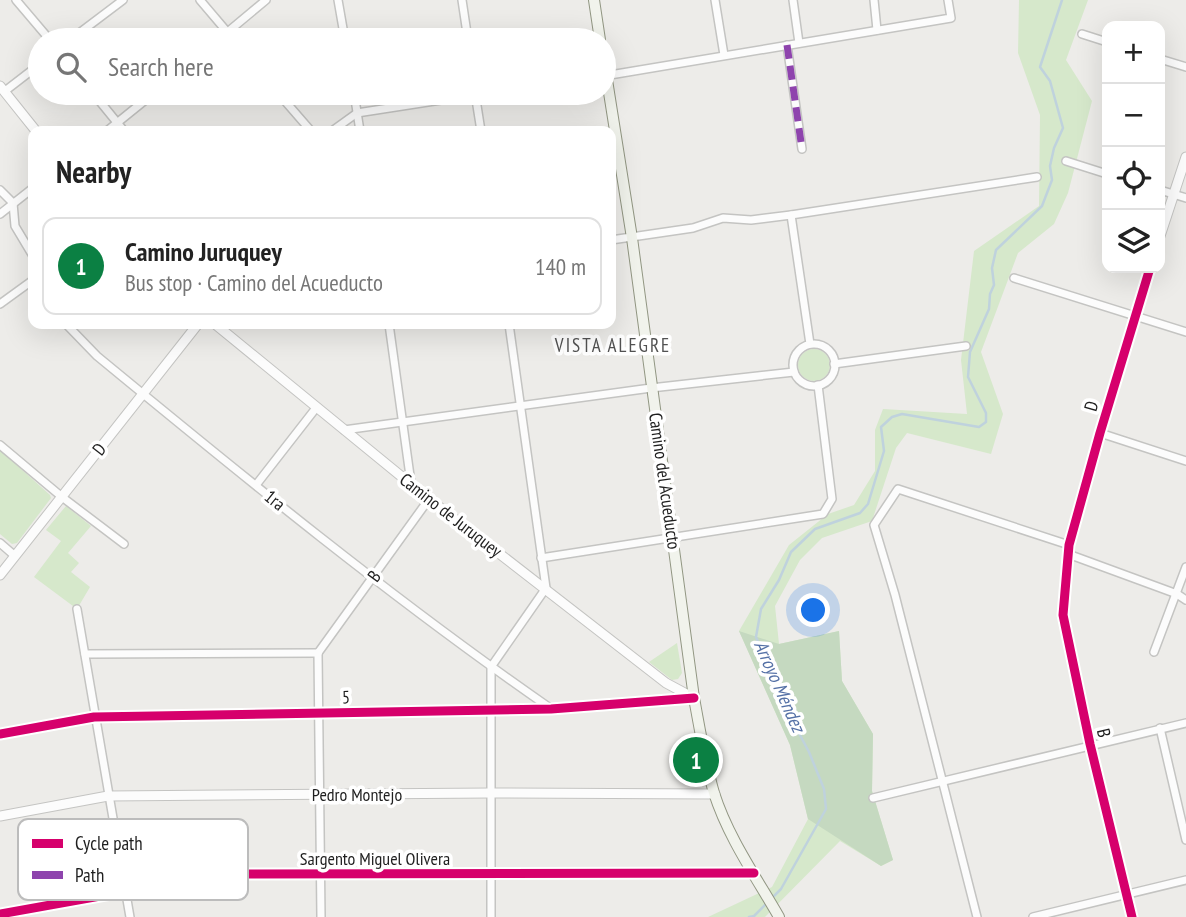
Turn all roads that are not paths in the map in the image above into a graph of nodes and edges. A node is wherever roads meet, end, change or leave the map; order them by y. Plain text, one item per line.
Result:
1 (16, 0) edge
2 (123, 0) edge
3 (200, 0) edge
4 (266, 0) edge
5 (338, 0) edge
6 (461, 0) edge
7 (594, 0) edge
8 (715, 0) edge
9 (793, 0) edge
10 (874, 0) edge
11 (948, 0) edge
12 (40, 28) edge
13 (86, 28) edge
14 (224, 28) edge
15 (232, 28) edge
16 (343, 28) edge
17 (466, 28) edge
18 (598, 28) edge
19 (877, 30) junction
20 (1082, 34) dead end
21 (1102, 40) edge
22 (799, 43) junction
23 (787, 45) junction
24 (724, 55) junction
25 (1165, 61) edge
26 (1186, 67) edge
27 (28, 72) edge
28 (616, 74) edge
29 (2, 89) edge
30 (103, 105) edge
31 (139, 105) edge
32 (288, 105) edge
33 (356, 105) edge
34 (407, 105) edge
35 (477, 105) edge
36 (610, 105) edge
37 (357, 113) junction
38 (117, 123) junction
39 (32, 126) edge
40 (113, 126) edge
41 (120, 126) edge
42 (307, 126) edge
43 (339, 126) edge
44 (359, 126) edge
45 (480, 126) edge
46 (613, 126) edge
47 (616, 142) edge
48 (802, 149) dead end
49 (1186, 158) edge
50 (1066, 161) dead end
51 (1102, 172) edge
52 (1037, 177) dead end
53 (0, 190) edge
54 (28, 192) edge
55 (1165, 192) edge
56 (1173, 194) junction
57 (1186, 198) edge
58 (13, 204) junction
59 (0, 214) edge
60 (791, 215) junction
61 (1165, 220) edge
62 (632, 238) junction
63 (616, 240) edge
64 (28, 248) edge
65 (1148, 273) edge
66 (1014, 278) dead end
67 (28, 284) edge
68 (0, 304) edge
69 (1134, 315) junction
70 (71, 329) edge
71 (194, 329) edge
72 (221, 329) edge
73 (390, 329) edge
74 (510, 329) edge
75 (1186, 331) edge
76 (810, 344) junction
77 (966, 346) dead end
78 (834, 364) junction
79 (794, 372) junction
80 (818, 385) junction
81 (651, 388) junction
82 (143, 394) junction
83 (521, 406) junction
84 (316, 408) junction
85 (403, 422) junction
86 (343, 430) junction
87 (1100, 433) junction
88 (0, 445) edge
89 (1186, 461) edge
90 (411, 483) junction
91 (256, 485) junction
92 (62, 497) junction
93 (429, 499) junction
94 (673, 538) junction
95 (0, 543) edge
96 (124, 544) dead end
97 (1069, 549) junction
98 (15, 556) junction
99 (541, 558) junction
100 (1186, 567) edge
101 (0, 575) edge
102 (373, 578) junction
103 (546, 588) junction
104 (1177, 594) junction
105 (1186, 600) edge
106 (77, 609) dead end
107 (1154, 652) dead end
108 (318, 653) junction
109 (85, 654) junction
110 (491, 667) junction
111 (694, 698) junction
112 (551, 709) junction
113 (491, 710) junction
114 (317, 713) junction
115 (94, 717) junction
116 (1186, 723) edge
117 (1160, 728) junction
118 (0, 734) edge
119 (1090, 744) junction
120 (943, 781) junction
121 (491, 793) junction
122 (320, 794) junction
123 (715, 794) junction
124 (108, 796) junction
125 (873, 798) dead end
126 (0, 816) edge
127 (112, 819) edge
128 (1186, 840) edge
129 (491, 873) junction
130 (754, 873) junction
131 (248, 874) edge
132 (319, 874) junction
133 (1186, 880) edge
134 (1127, 895) junction
135 (80, 900) edge
136 (0, 914) edge
137 (321, 917) edge
138 (491, 917) edge
139 (779, 917) edge
140 (978, 917) edge
141 (1032, 917) edge
142 (1132, 917) edge

1 - 12 street
2 - 13 street
3 - 14 street
4 - 15 street
5 - 16 street
6 - 17 street
7 - 18 main road
8 - 24 street
9 - 22 street
10 - 19 street
11 - 19 street
19 - 22 street
20 - 21 street
22 - 23 street
23 - 24 street
23 - 48 street
24 - 28 street
25 - 26 street
27 - 29 street
29 - 39 street
30 - 38 street
31 - 38 street
32 - 42 street
33 - 37 street
34 - 37 street
35 - 45 street
36 - 46 main road, Camino del Acueducto
37 - 43 street
37 - 44 street
38 - 40 street
38 - 41 street
47 - 62 main road, Camino del Acueducto
49 - 56 street
50 - 51 street
52 - 60 street
53 - 58 street
54 - 58 street
55 - 56 street
56 - 57 street
56 - 61 street
58 - 59 street
58 - 64 street
60 - 62 street
60 - 76 street
62 - 63 street
62 - 81 main road, Camino del Acueducto
65 - 69 street, D
66 - 69 street
67 - 68 street
69 - 75 street
69 - 87 street, D
70 - 82 street, 1ra
71 - 82 street, D
72 - 84 street, Camino de Juruquey
73 - 85 street
74 - 83 street
76 - 78 street
76 - 79 street
77 - 78 street
78 - 80 street
79 - 80 street
79 - 81 street
80 - 94 street
81 - 83 street
81 - 94 main road, Camino del Acueducto
82 - 91 street, 1ra
82 - 92 street, D
83 - 85 street
83 - 99 street
84 - 86 street, Camino de Juruquey
84 - 91 street
85 - 86 street
85 - 90 street
86 - 90 street, Camino de Juruquey
87 - 89 street
87 - 97 street, D
88 - 92 street
90 - 93 street, Camino de Juruquey
91 - 102 street, 1ra
92 - 96 street
92 - 98 street, D
93 - 102 street, B
93 - 103 street, Camino de Juruquey
94 - 99 street
94 - 111 main road, Camino del Acueducto
95 - 98 street
97 - 104 street
97 - 119 street, B
97 - 120 street
98 - 101 street, D
99 - 103 street
100 - 104 street
102 - 108 street, B
102 - 110 street, 1ra
103 - 110 street
103 - 111 street, Camino de Juruquey
104 - 105 street
104 - 107 street
106 - 109 street
108 - 109 street
108 - 114 street
109 - 115 street
110 - 112 street, 1ra
110 - 113 street
111 - 112 street, 5
111 - 123 main road, Camino del Acueducto
112 - 113 street, 5
113 - 114 street, 5
113 - 121 street
114 - 115 street, 5
114 - 122 street
115 - 118 street, 5
115 - 124 street
116 - 117 street
117 - 119 street
117 - 128 street
119 - 120 street
119 - 134 street, B
120 - 125 street
120 - 140 street
121 - 122 street, Pedro Montejo
121 - 123 street, Pedro Montejo
121 - 129 street
122 - 124 street, Pedro Montejo
122 - 132 street
123 - 130 main road, Camino del Acueducto
124 - 126 street, Pedro Montejo
124 - 127 street
129 - 130 street, Sargento Miguel Olivera
129 - 132 street, Sargento Miguel Olivera
129 - 138 street
130 - 139 main road, Camino del Acueducto
131 - 132 street, Sargento Miguel Olivera
132 - 137 street
133 - 134 street
134 - 141 street
134 - 142 street, B
135 - 136 street, Sargento Miguel Olivera

